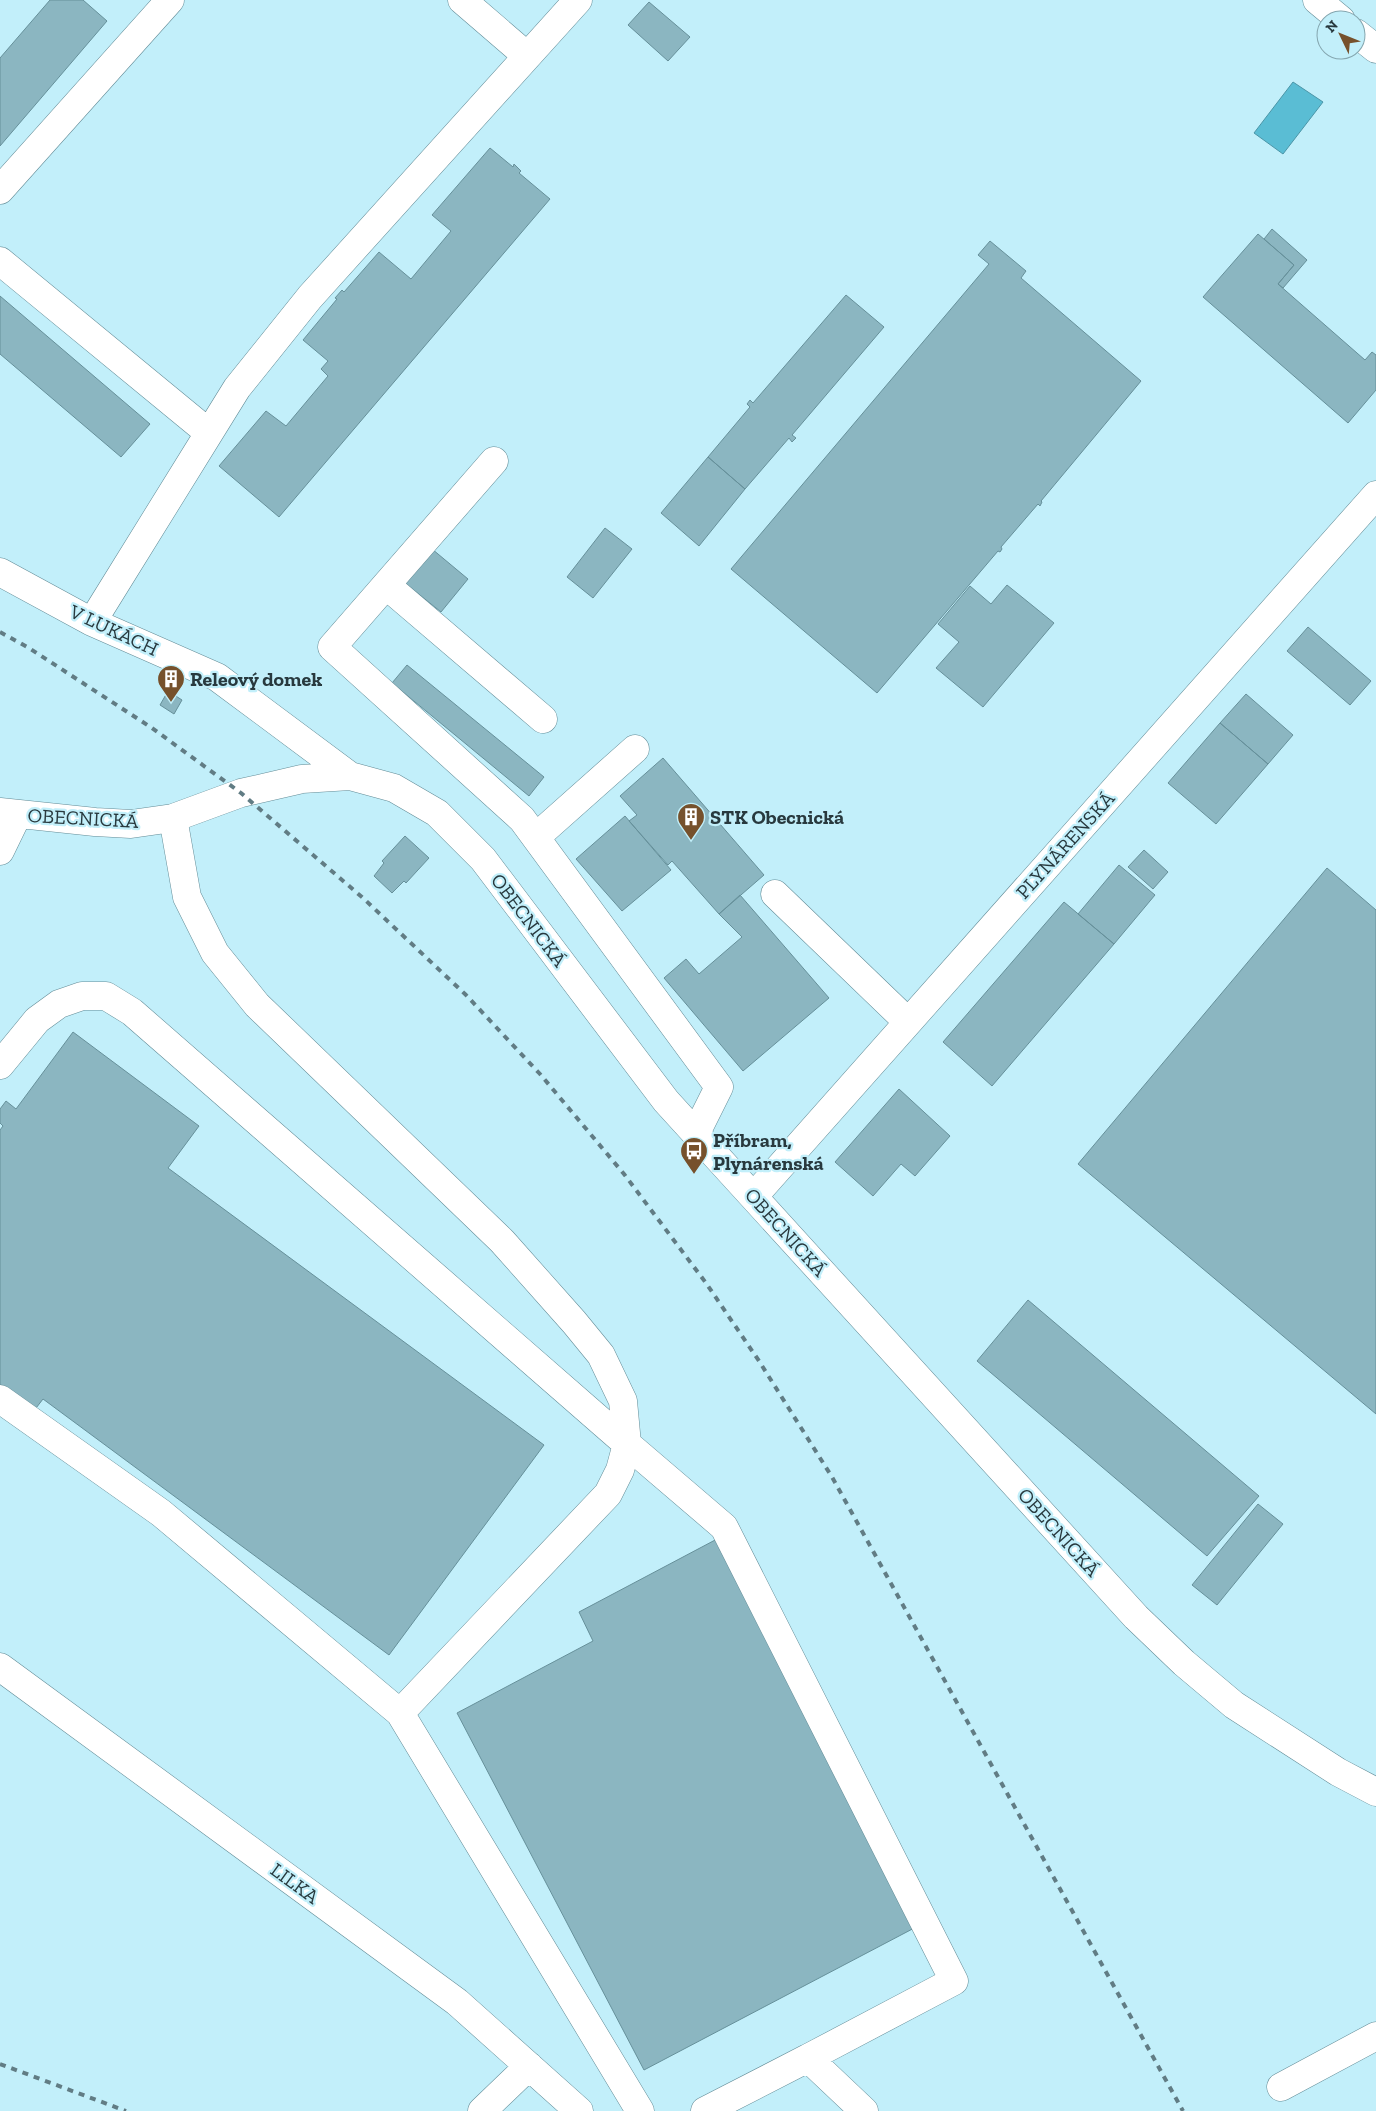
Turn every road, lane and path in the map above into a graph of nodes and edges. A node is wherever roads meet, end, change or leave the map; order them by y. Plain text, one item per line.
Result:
1 (170, 0) edge
2 (462, 0) edge
3 (578, 0) edge
4 (1317, 0) edge
5 (1329, 10) edge
6 (1366, 41) edge
7 (1376, 49) edge
8 (527, 56) junction
9 (0, 190) edge
10 (0, 261) edge
11 (209, 433) junction
12 (494, 460) dead end
13 (1376, 495) edge
14 (0, 572) edge
15 (386, 585) junction
16 (92, 622) junction
17 (543, 719) dead end
18 (635, 750) dead end
19 (350, 776) junction
20 (9, 813) edge
21 (173, 818) junction
22 (536, 836) junction
23 (0, 851) edge
24 (775, 894) dead end
25 (908, 1022) junction
26 (0, 1066) edge
27 (696, 1133) junction
28 (754, 1196) junction
29 (0, 1398) edge
30 (627, 1444) junction
31 (0, 1667) edge
32 (400, 1713) junction
33 (1376, 1792) edge
34 (1376, 2036) edge
35 (808, 2058) junction
36 (529, 2066) junction
37 (1282, 2087) dead end
38 (482, 2111) edge
39 (579, 2111) edge
40 (640, 2111) edge
41 (706, 2111) edge
42 (864, 2111) edge

1 - 9 street
2 - 8 street
3 - 8 street
4 - 5 street
6 - 7 street
8 - 11 street
10 - 11 street
11 - 16 street
12 - 15 street
13 - 25 street, PLYNÁRENSKÁ
14 - 16 street, V LUKÁCH
15 - 17 street
15 - 22 street
16 - 19 street, V LUKÁCH
18 - 22 street
19 - 21 street, OBECNICKÁ
19 - 27 street, OBECNICKÁ
20 - 21 street, OBECNICKÁ
20 - 23 street
21 - 30 street
22 - 27 street
24 - 25 street
25 - 28 street, PLYNÁRENSKÁ
26 - 30 street
27 - 28 street, OBECNICKÁ
28 - 33 street, OBECNICKÁ
29 - 32 street
30 - 32 street
30 - 35 street
31 - 36 street, LILKA
32 - 40 street
34 - 37 street
35 - 41 street
35 - 42 street
36 - 38 street
36 - 39 street, LILKA

